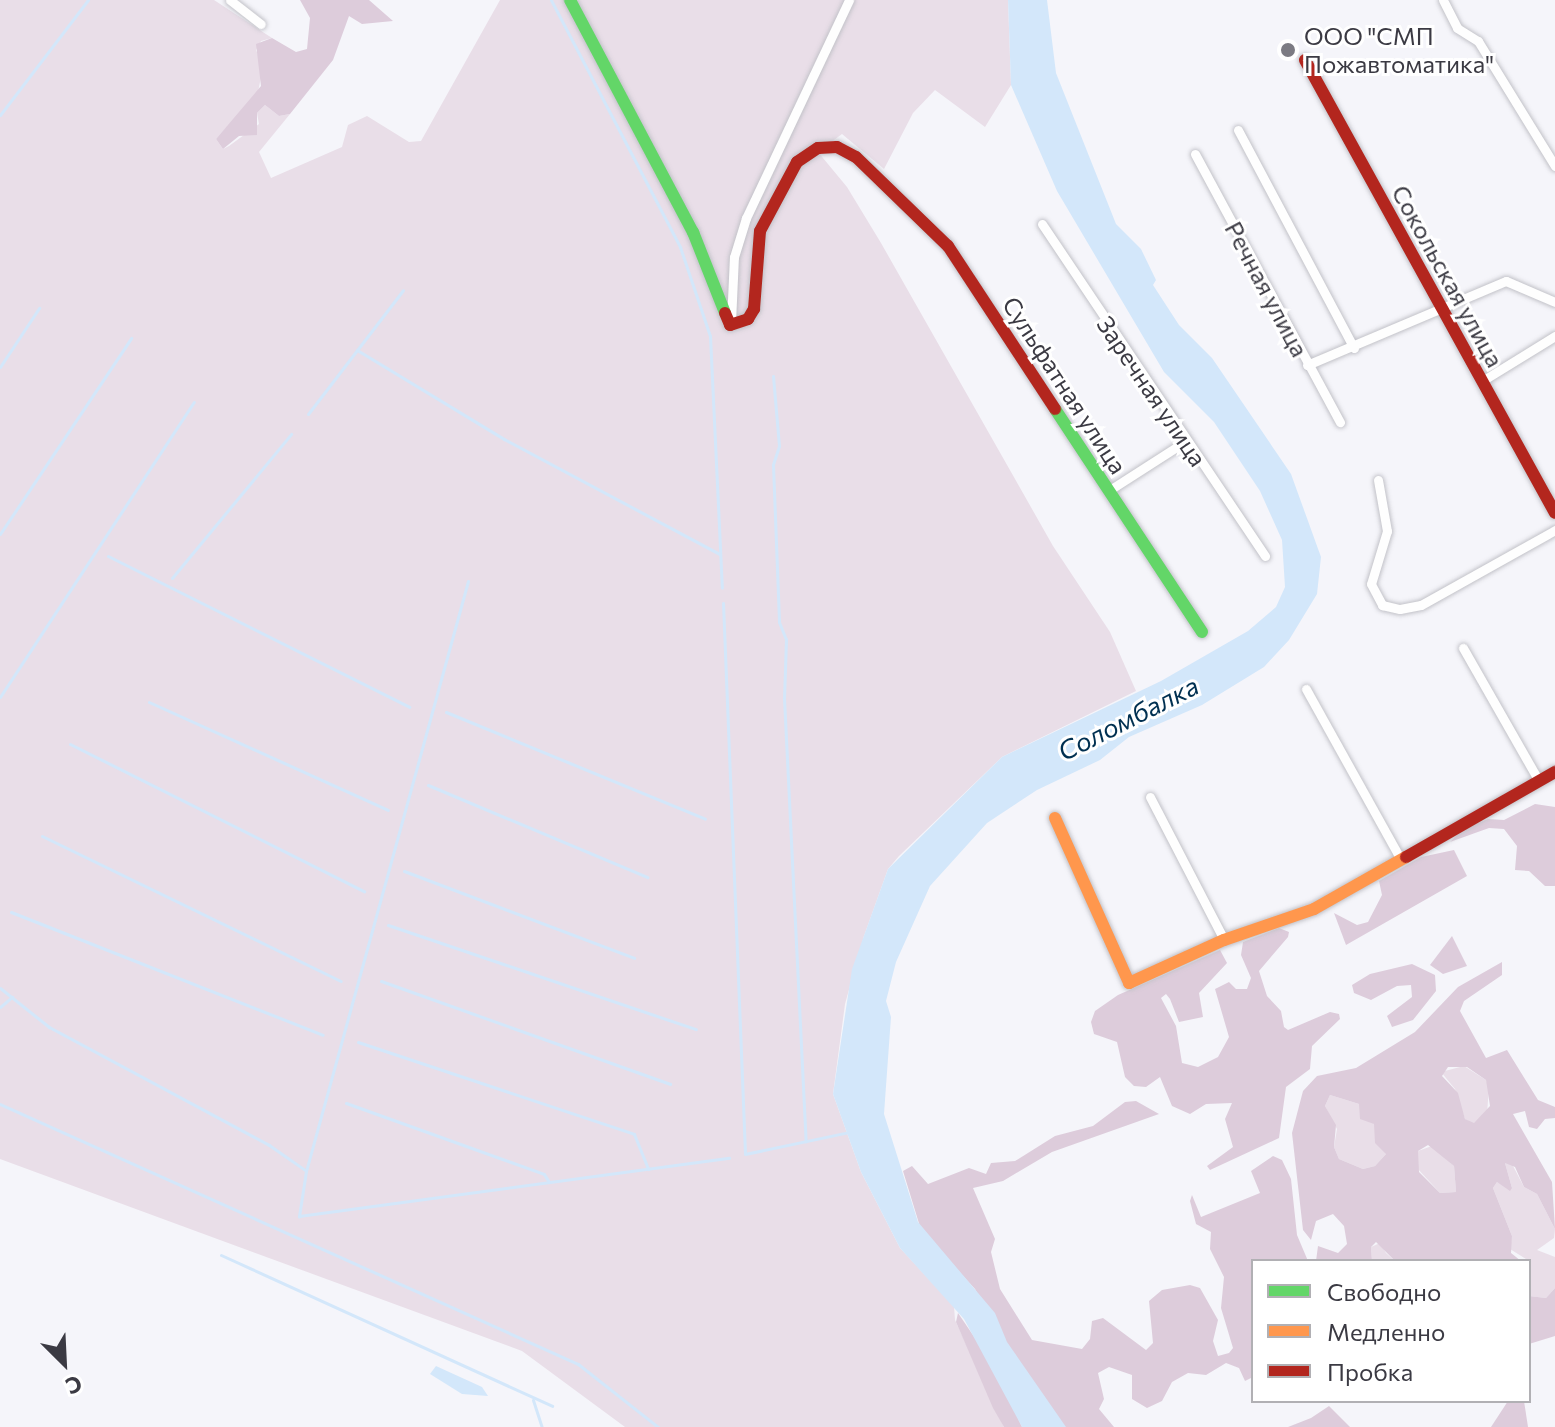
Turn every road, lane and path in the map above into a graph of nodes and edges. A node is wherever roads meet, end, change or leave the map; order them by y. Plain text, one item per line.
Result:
1 (230, 0) edge
2 (570, 0) edge
3 (849, 0) edge
4 (1443, 0) edge
5 (261, 24) dead end
6 (1305, 60) dead end
7 (1238, 130) dead end
8 (1195, 154) dead end
9 (1555, 166) edge
10 (1042, 224) dead end
11 (1555, 302) edge
12 (1441, 309) junction
13 (730, 325) junction
14 (1555, 336) edge
15 (1354, 348) junction
16 (1307, 365) junction
17 (1482, 381) junction
18 (1340, 422) dead end
19 (1186, 441) junction
20 (1378, 480) dead end
21 (1108, 491) junction
22 (1555, 513) edge
23 (1555, 530) edge
24 (1265, 556) dead end
25 (1202, 632) dead end
26 (1463, 648) dead end
27 (1306, 689) dead end
28 (1555, 772) edge
29 (1539, 781) junction
30 (1150, 797) dead end
31 (1055, 818) dead end
32 (1400, 858) junction
33 (1224, 940) junction

1 - 5 street
2 - 13 street
3 - 13 street
4 - 9 street
6 - 12 street, Сокольская улица
7 - 15 street
8 - 16 street, Речная улица
10 - 19 street, Заречная улица
11 - 12 street
12 - 15 street
12 - 17 street, Сокольская улица
13 - 21 street, Сульфатная улица
14 - 17 street
15 - 16 street
16 - 18 street, Речная улица
17 - 22 street, Сокольская улица
19 - 21 street
19 - 24 street, Заречная улица
20 - 23 street
21 - 25 street, Сульфатная улица
26 - 29 street
27 - 32 street
28 - 29 street
29 - 32 street
30 - 33 street
31 - 33 street
32 - 33 street

